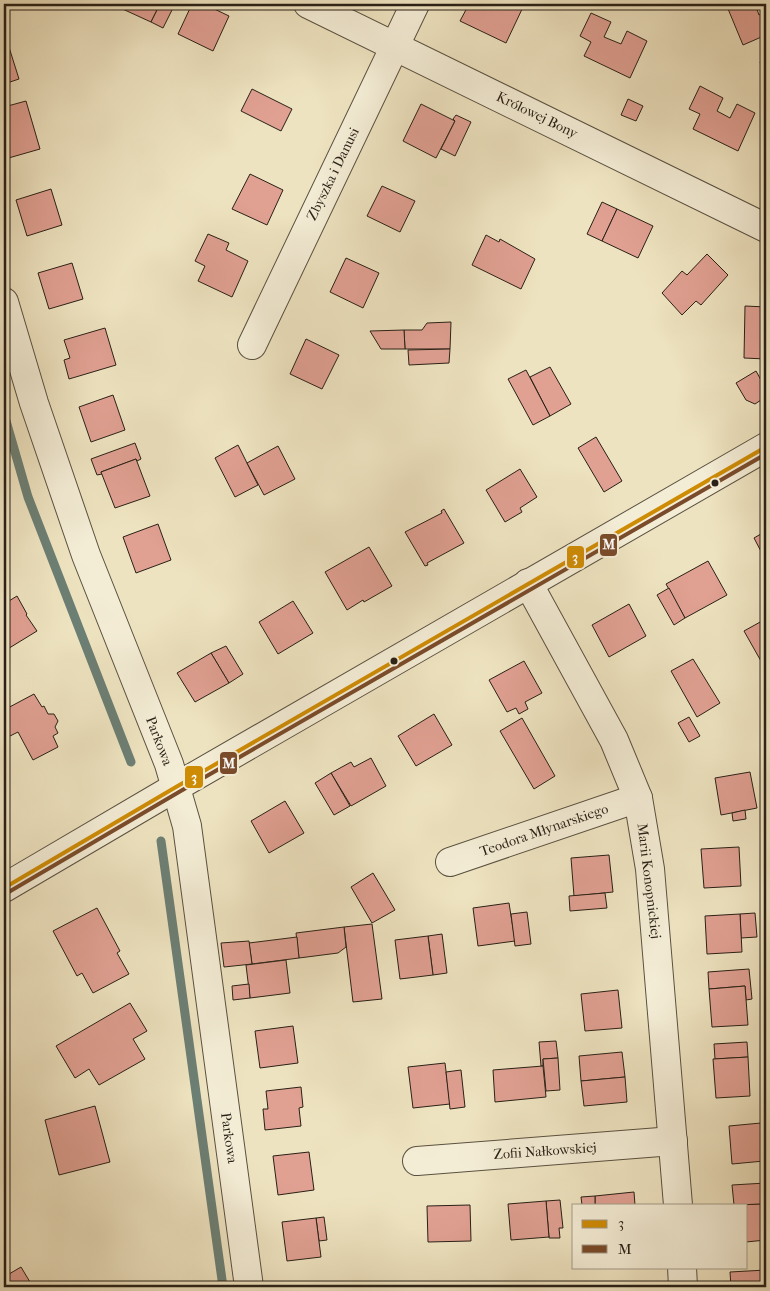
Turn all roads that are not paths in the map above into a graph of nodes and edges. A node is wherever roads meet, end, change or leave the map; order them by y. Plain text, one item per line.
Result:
1 (308, 4) edge
2 (415, 4) edge
3 (395, 46) junction
4 (766, 228) edge
5 (4, 302) edge
6 (252, 345) dead end
7 (766, 447) edge
8 (528, 583) junction
9 (176, 787) junction
10 (638, 798) junction
11 (450, 862) dead end
12 (4, 888) edge
13 (674, 1141) junction
14 (417, 1160) dead end
15 (678, 1204) edge
16 (682, 1268) edge
17 (249, 1287) edge
18 (683, 1287) edge

1 - 3 street, Królowej Bony
2 - 3 street, Zbyszka i Danusi
3 - 4 street, Królowej Bony
3 - 6 street, Zbyszka i Danusi
5 - 9 street, Parkowa
7 - 8 street
8 - 9 street
8 - 10 street, Marii Konopnickiej
9 - 12 street
9 - 17 street, Parkowa
10 - 11 street, Teodora Młynarskiego
10 - 13 street, Marii Konopnickiej
13 - 14 street, Zofii Nałkowskiej
13 - 15 street, Marii Konopnickiej
16 - 18 street

